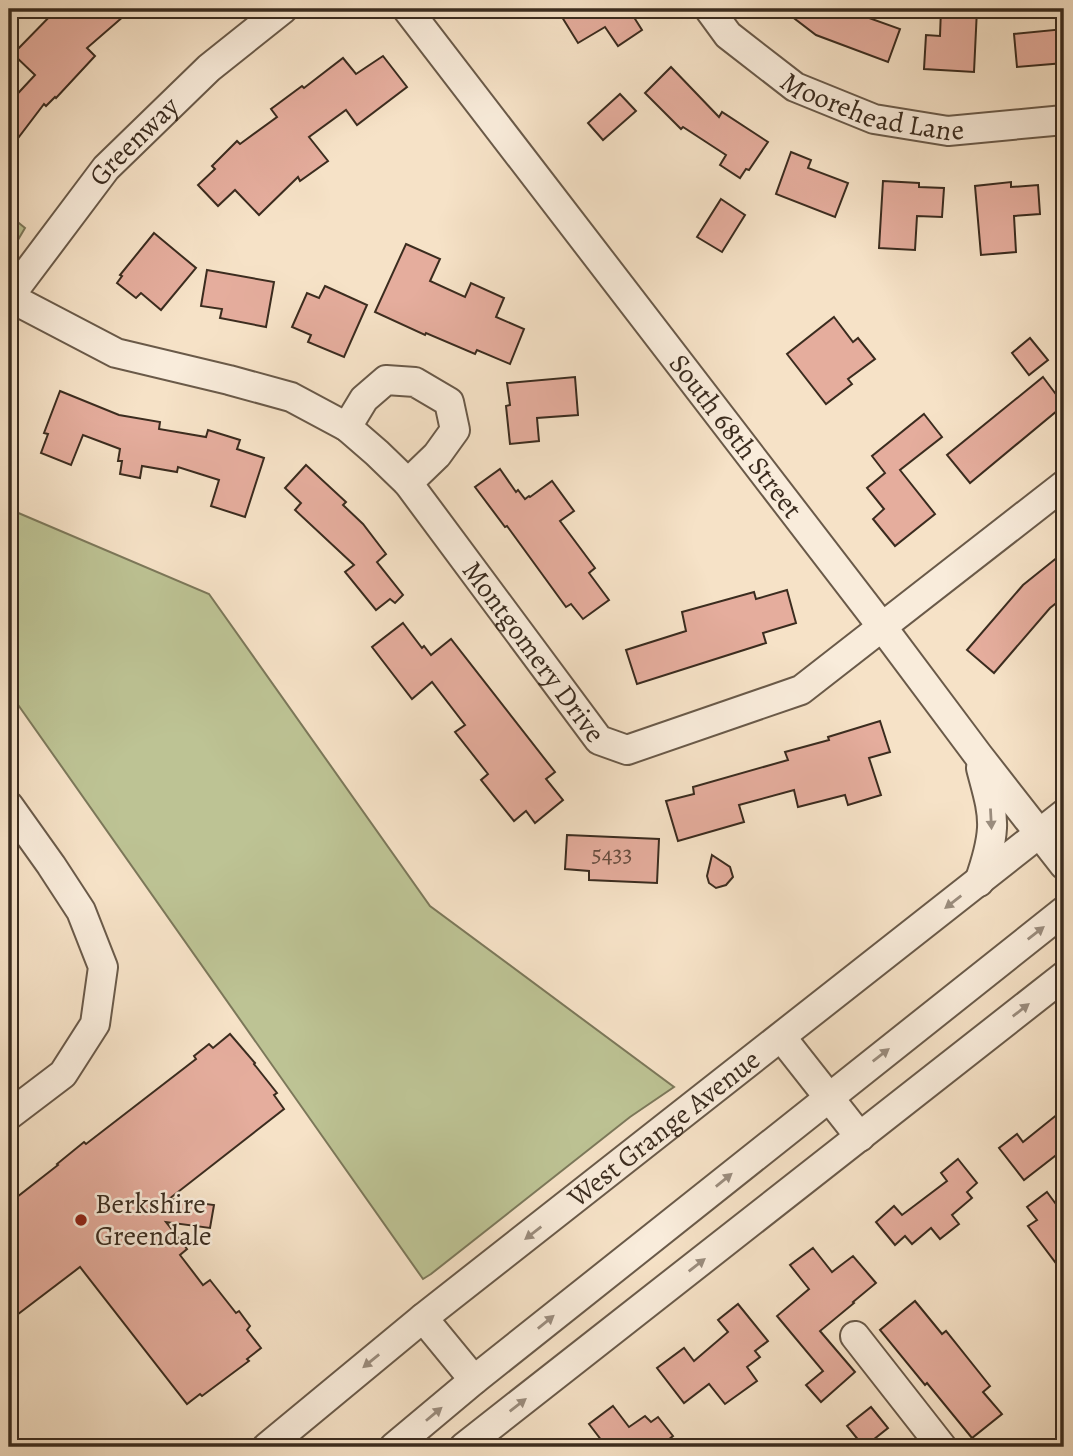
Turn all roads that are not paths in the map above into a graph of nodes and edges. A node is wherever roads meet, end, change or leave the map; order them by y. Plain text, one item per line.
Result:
1 (283, 9) edge
2 (407, 9) edge
3 (709, 9) edge
4 (1064, 120) edge
5 (9, 297) edge
6 (347, 428) junction
7 (408, 483) junction
8 (1064, 485) edge
9 (883, 628) junction
10 (978, 755) junction
11 (9, 806) edge
12 (1064, 814) edge
13 (1039, 834) junction
14 (1064, 865) edge
15 (979, 882) junction
16 (1064, 911) edge
17 (1064, 976) edge
18 (782, 1038) junction
19 (828, 1097) junction
20 (9, 1115) edge
21 (860, 1137) junction
22 (424, 1318) junction
23 (855, 1336) dead end
24 (474, 1380) junction
25 (320, 1402) junction
26 (267, 1447) edge
27 (289, 1447) edge
28 (394, 1447) edge
29 (464, 1447) edge
30 (942, 1447) edge

1 - 5 street, Greenway
2 - 9 street, South 68th Street
3 - 4 street, Moorehead Lane
5 - 6 street, Montgomery Drive
6 - 7 street, Montgomery Drive
6 - 7 street
7 - 9 street, Montgomery Drive
8 - 9 street, Montgomery Drive
9 - 10 street, South 68th Street
10 - 13 street, South 68th Street
10 -> 15 street
11 - 20 street
12 - 13 street, West Grange Avenue
13 - 14 street, South 68th Street
13 - 15 street, West Grange Avenue
15 -> 18 street, West Grange Avenue
19 -> 16 street
21 -> 17 street
18 - 19 street
18 -> 22 street, West Grange Avenue
19 - 21 street
24 -> 19 street
29 -> 21 street
22 - 24 street
22 -> 25 street, West Grange Avenue
23 - 30 street
28 -> 24 street
25 - 26 street, West Grange Avenue
25 - 27 street

